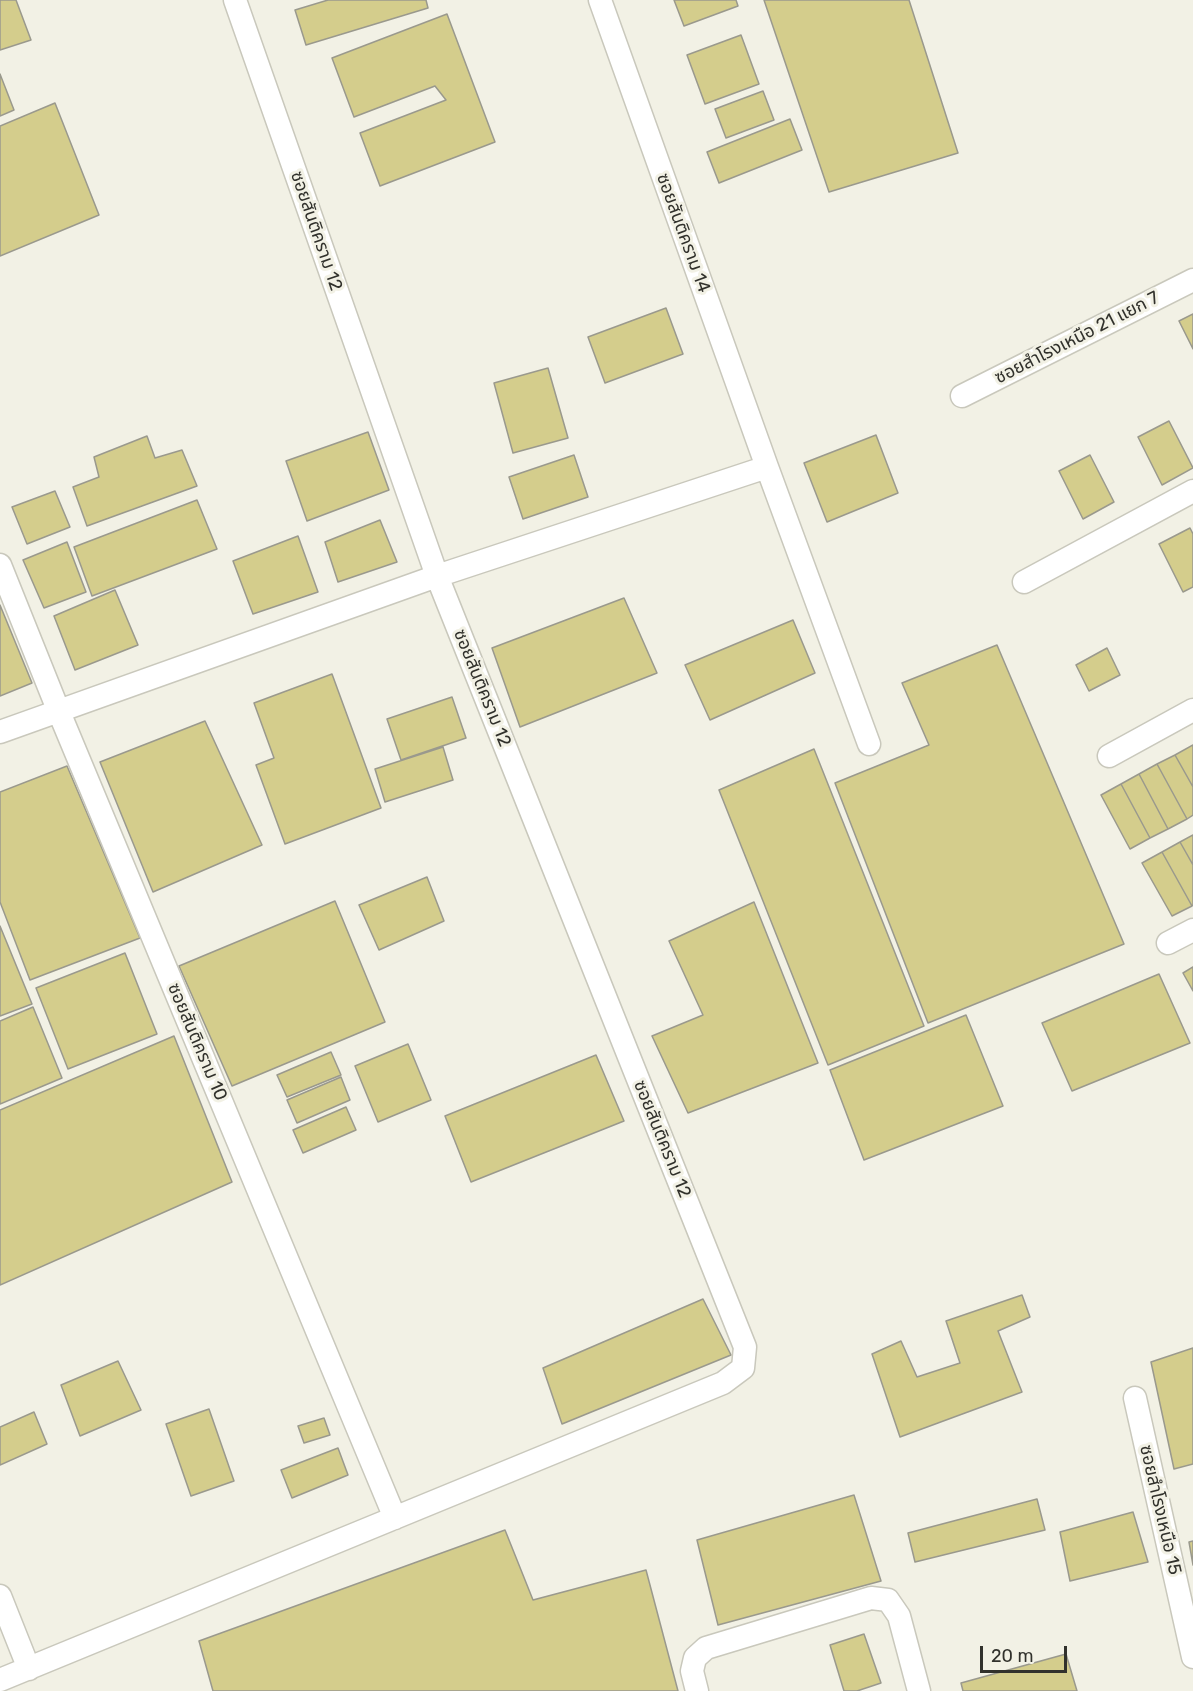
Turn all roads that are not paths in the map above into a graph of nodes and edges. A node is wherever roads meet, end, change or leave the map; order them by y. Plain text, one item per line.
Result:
1 (235, 0) edge
2 (600, 0) edge
3 (1193, 280) edge
4 (962, 396) dead end
5 (767, 466) junction
6 (1193, 490) edge
7 (0, 565) edge
8 (437, 576) junction
9 (1024, 582) dead end
10 (1193, 711) edge
11 (60, 712) junction
12 (0, 732) edge
13 (869, 744) dead end
14 (1109, 756) dead end
15 (1193, 930) edge
16 (1168, 943) dead end
17 (1135, 1398) dead end
18 (395, 1518) junction
19 (0, 1596) edge
20 (1193, 1657) edge
21 (29, 1669) junction
22 (0, 1680) edge
23 (697, 1691) edge
24 (920, 1691) edge

1 - 8 street, ซอยสันติคราม 12
2 - 5 street, ซอยสันติคราม 14
3 - 4 street, ซอยสำโรงเหนือ 21 แยก 7
5 - 8 street
5 - 13 street, ซอยสันติคราม 14
6 - 9 street
7 - 11 street, ซอยสันติคราม 10
8 - 11 street
8 - 18 street, ซอยสันติคราม 12
10 - 14 street
11 - 12 street
11 - 18 street, ซอยสันติคราม 10
15 - 16 street
17 - 20 street, ซอยสำโรงเหนือ 15
18 - 21 street
19 - 21 street
21 - 22 street
23 - 24 street

